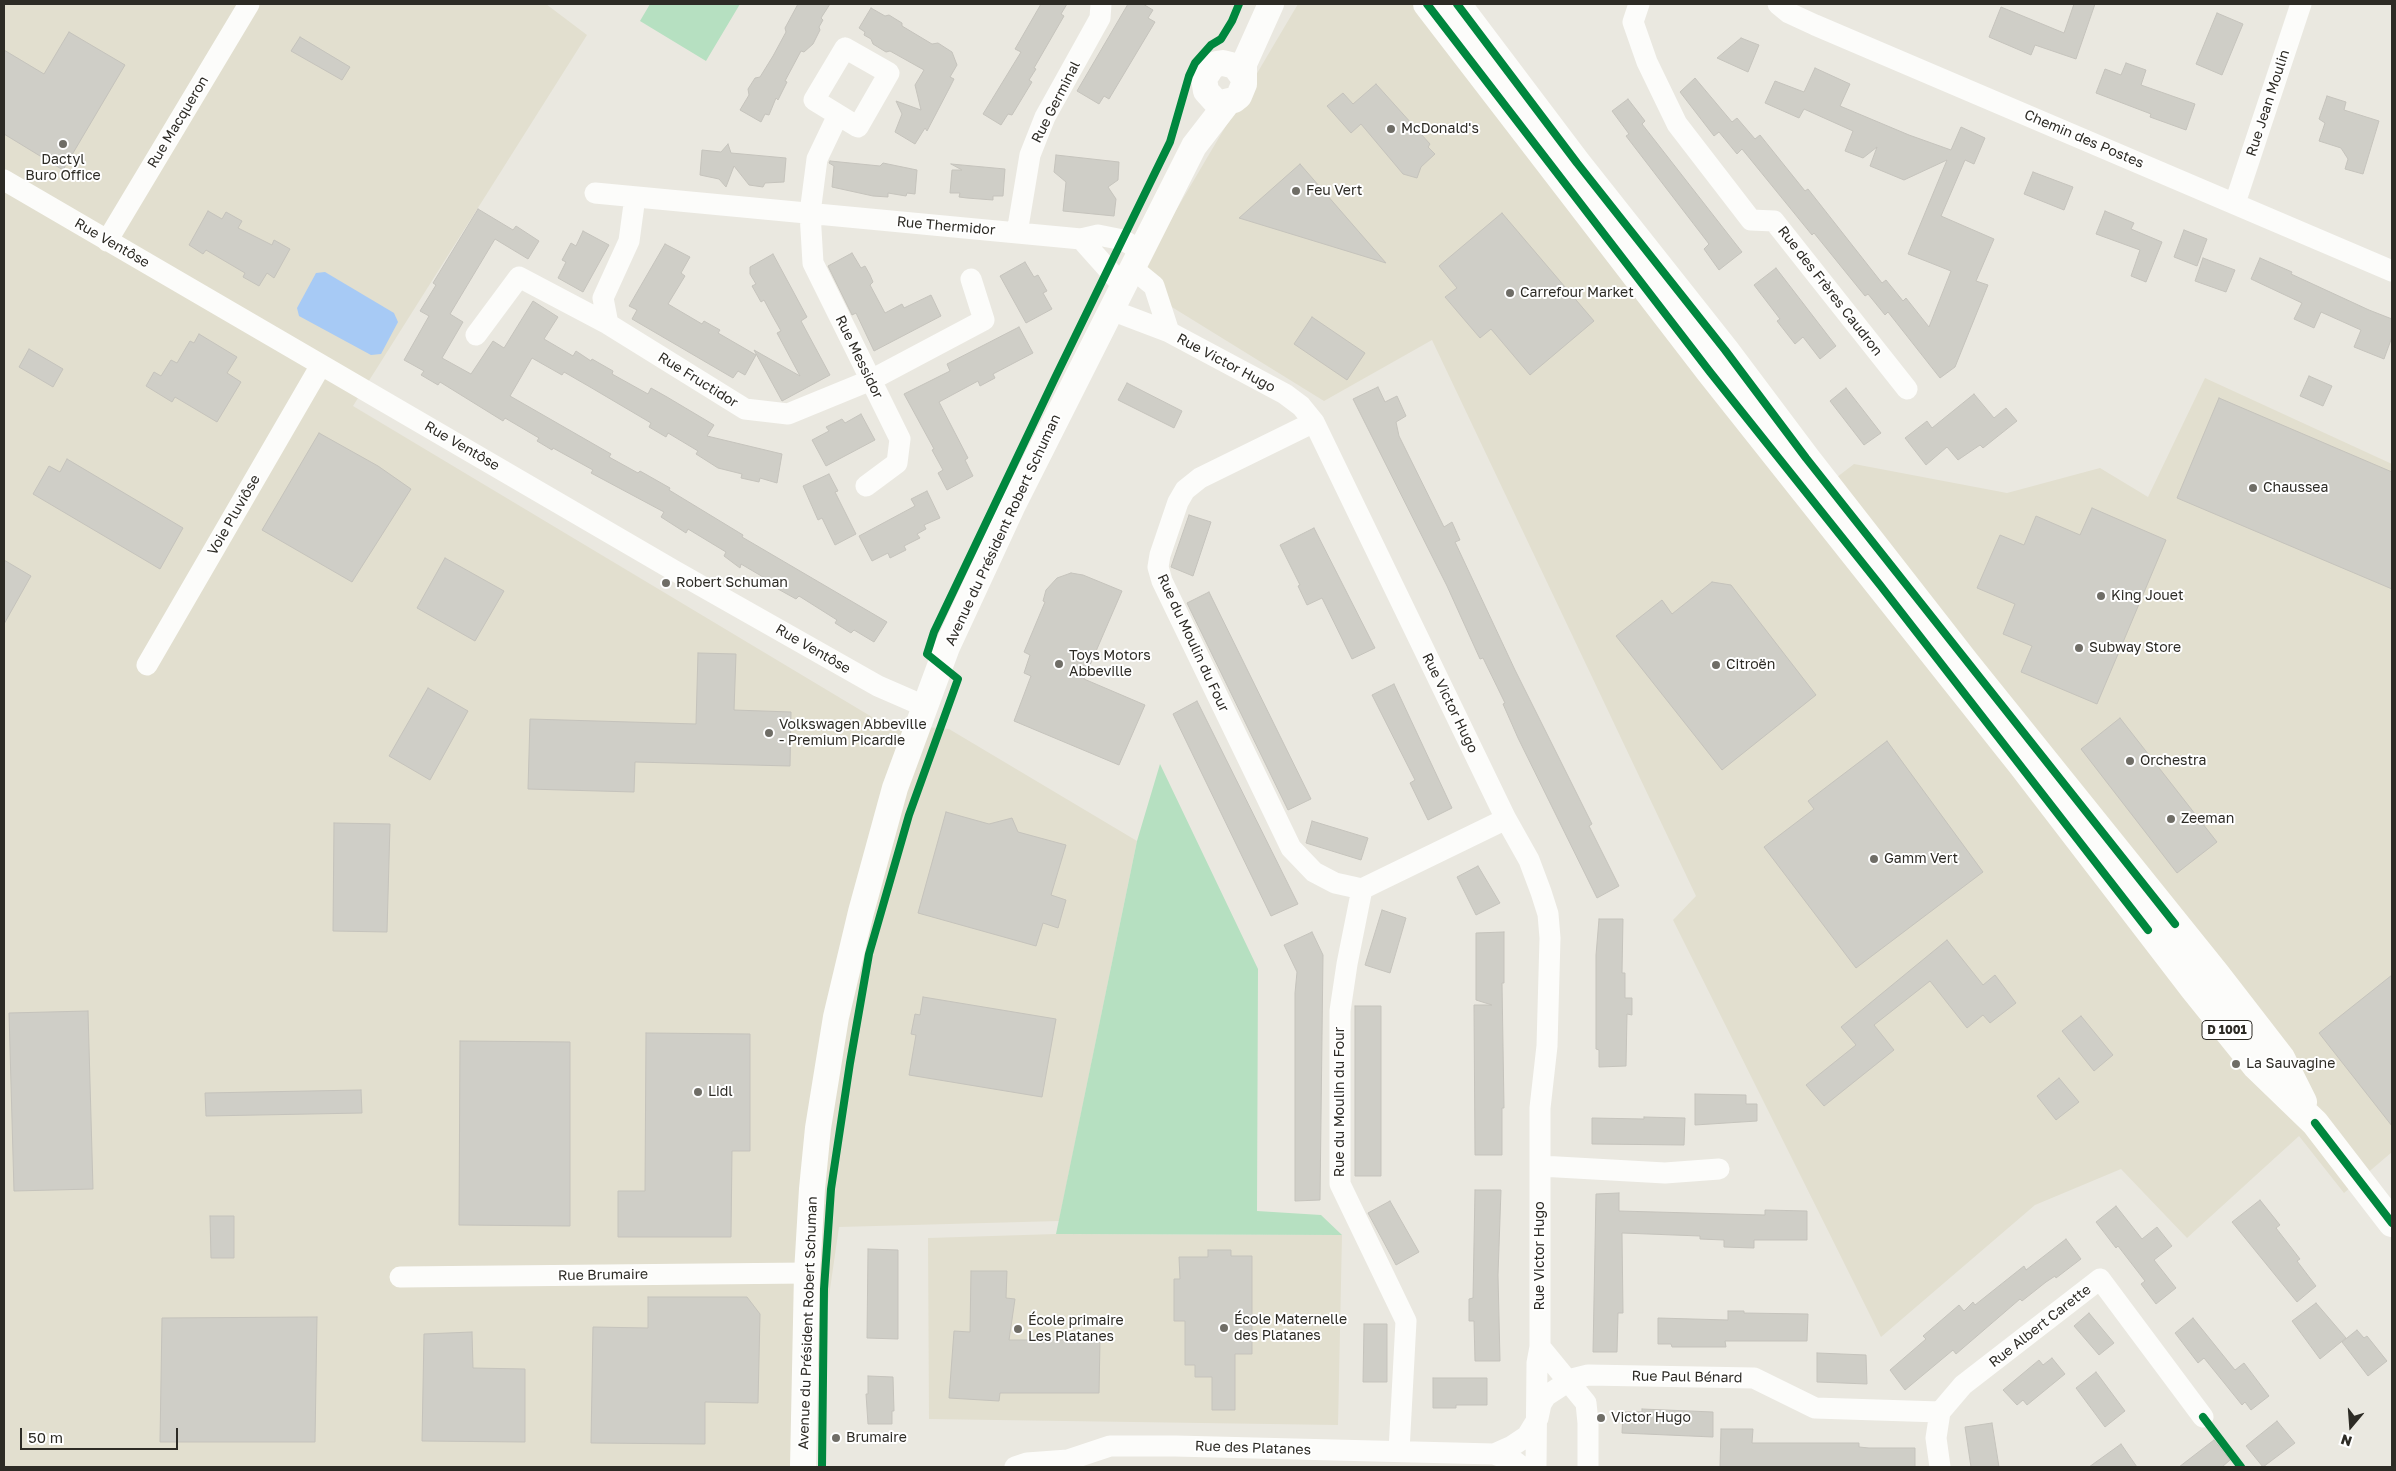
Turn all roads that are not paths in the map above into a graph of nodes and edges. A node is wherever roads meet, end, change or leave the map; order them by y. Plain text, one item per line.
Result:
1 (249, 4) edge
2 (1101, 4) edge
3 (1259, 4) edge
4 (1271, 4) edge
5 (1427, 4) edge
6 (1457, 4) edge
7 (1638, 4) edge
8 (1778, 4) edge
9 (2301, 4) edge
10 (1233, 70) junction
11 (1217, 97) junction
12 (838, 115) dead end
13 (4, 180) edge
14 (595, 193) dead end
15 (635, 197) junction
16 (2235, 203) junction
17 (810, 214) junction
18 (1017, 233) junction
19 (1081, 239) junction
20 (107, 241) junction
21 (1132, 268) junction
22 (2392, 271) edge
23 (971, 279) dead end
24 (1111, 310) junction
25 (608, 324) junction
26 (1169, 332) junction
27 (476, 335) dead end
28 (321, 364) junction
29 (870, 380) junction
30 (1907, 388) dead end
31 (1314, 422) junction
32 (866, 486) dead end
33 (147, 664) dead end
34 (924, 706) junction
35 (1506, 819) junction
36 (1362, 889) junction
37 (2315, 1123) junction
38 (1540, 1166) junction
39 (1719, 1169) dead end
40 (2392, 1222) edge
41 (806, 1273) junction
42 (400, 1277) dead end
43 (1540, 1347) junction
44 (1572, 1391) junction
45 (1940, 1412) junction
46 (2203, 1417) dead end
47 (1538, 1418) junction
48 (1399, 1451) junction
49 (1494, 1454) junction
50 (804, 1467) edge
51 (1015, 1467) edge
52 (1522, 1467) edge
53 (1536, 1467) edge
54 (1588, 1467) edge
55 (1940, 1467) edge

1 - 20 street, Rue Macqueron
2 - 18 street, Rue Germinal
3 - 10 street
4 - 10 street
5 - 37 main road, D 1001
6 - 37 main road, D 1001
7 - 30 street, Rue des Frères Caudron
8 - 16 street, Chemin des Postes
9 - 16 street, Rue Jean Moulin
10 - 11 street
10 - 11 street
11 - 21 street, Avenue du Président Robert Schuman
12 - 17 street
13 - 20 street, Rue Ventôse
14 - 15 street, Rue Thermidor
15 - 17 street, Rue Thermidor
15 - 25 street
16 - 22 street, Chemin des Postes
17 - 18 street, Rue Thermidor
17 - 29 street, Rue Messidor
18 - 19 street, Rue Thermidor
19 - 21 street
19 - 21 street, Rue Thermidor
20 - 28 street, Rue Ventôse
21 - 24 street, Avenue du Président Robert Schuman
21 - 26 street, Rue Victor Hugo
23 - 29 street, Rue Fructidor
24 - 26 street, Rue Victor Hugo
24 - 34 street, Avenue du Président Robert Schuman
25 - 27 street, Rue Fructidor
25 - 29 street, Rue Fructidor
26 - 31 street, Rue Victor Hugo
28 - 33 street, Voie Pluviôse
28 - 34 street, Rue Ventôse
29 - 32 street, Rue Messidor
31 - 35 street, Rue Victor Hugo
31 - 36 street, Rue du Moulin du Four
34 - 41 street, Avenue du Président Robert Schuman
35 - 36 street
35 - 38 street, Rue Victor Hugo
36 - 48 street, Rue du Moulin du Four
37 - 40 main road, D 1001
38 - 39 street
38 - 43 street, Rue Victor Hugo
41 - 42 street, Rue Brumaire
41 - 50 street, Avenue du Président Robert Schuman
43 - 44 street
43 - 47 street, Rue Victor Hugo
44 - 45 street, Rue Paul Bénard
44 - 47 street, Rue Victor Hugo
44 - 54 street
45 - 46 street, Rue Albert Carette
45 - 55 street
47 - 49 street, Rue des Platanes
47 - 53 street, Rue Victor Hugo
48 - 49 street, Rue des Platanes
48 - 51 street, Rue des Platanes
49 - 52 street, Rue des Platanes

